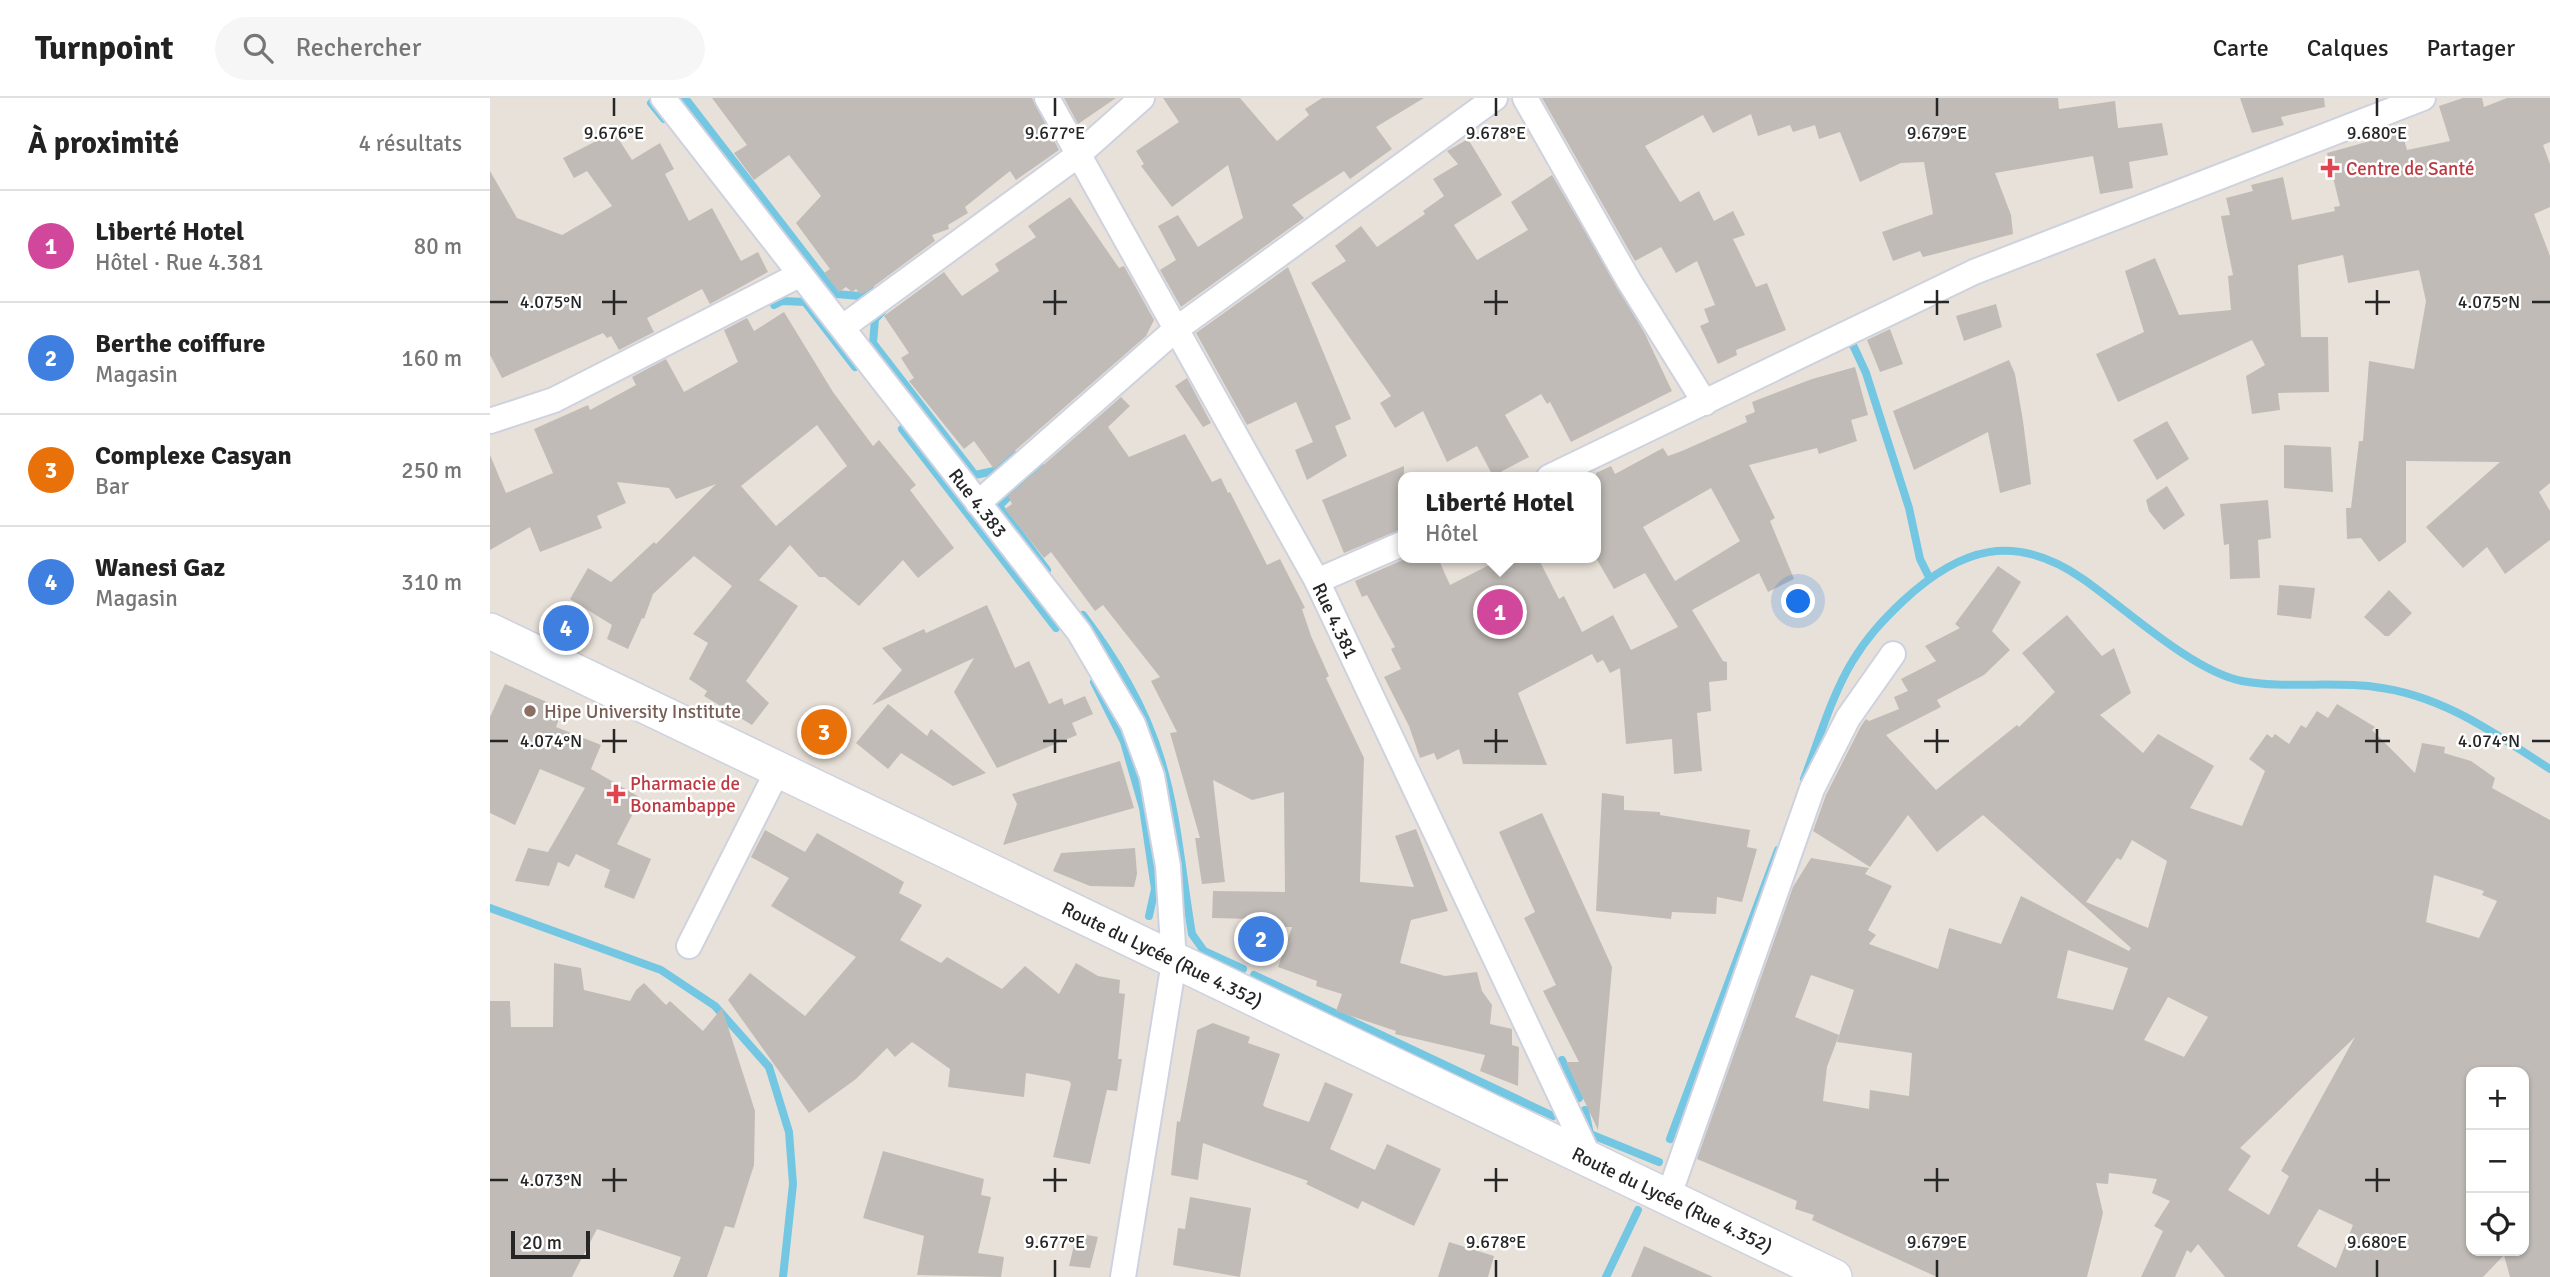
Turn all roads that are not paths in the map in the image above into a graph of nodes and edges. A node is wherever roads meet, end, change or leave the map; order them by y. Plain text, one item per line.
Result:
1 (663, 98) edge
2 (1047, 98) edge
3 (1142, 98) edge
4 (1495, 98) edge
5 (1525, 98) edge
6 (2423, 98) edge
7 (1078, 155) junction
8 (799, 275) junction
9 (843, 327) junction
10 (1175, 330) junction
11 (1705, 403) junction
12 (490, 421) edge
13 (1560, 472) edge
14 (978, 503) junction
15 (1398, 546) edge
16 (1317, 582) junction
17 (490, 631) edge
18 (1894, 654) dead end
19 (778, 770) junction
20 (690, 946) dead end
21 (1174, 962) junction
22 (1591, 1161) junction
23 (1668, 1198) junction
24 (1123, 1277) edge
25 (1834, 1277) edge

1 - 8 street, Rue 4.383
2 - 7 street, Rue 4.381
3 - 7 street
4 - 10 street
5 - 11 street
6 - 11 street
7 - 9 street
7 - 10 street, Rue 4.381
8 - 9 street, Rue 4.383
8 - 12 street
9 - 14 street, Rue 4.383
10 - 14 street
10 - 16 street, Rue 4.381
11 - 13 street
14 - 21 street, Rue 4.383
15 - 16 street
16 - 22 street, Rue 4.381
17 - 19 main road, Route du Lycée (Rue 4.352)
18 - 23 street
19 - 20 street
19 - 21 main road, Route du Lycée (Rue 4.352)
21 - 22 main road, Route du Lycée (Rue 4.352)
21 - 24 street, Rue 4.383
22 - 23 main road, Route du Lycée (Rue 4.352)
23 - 25 main road, Route du Lycée (Rue 4.352)

